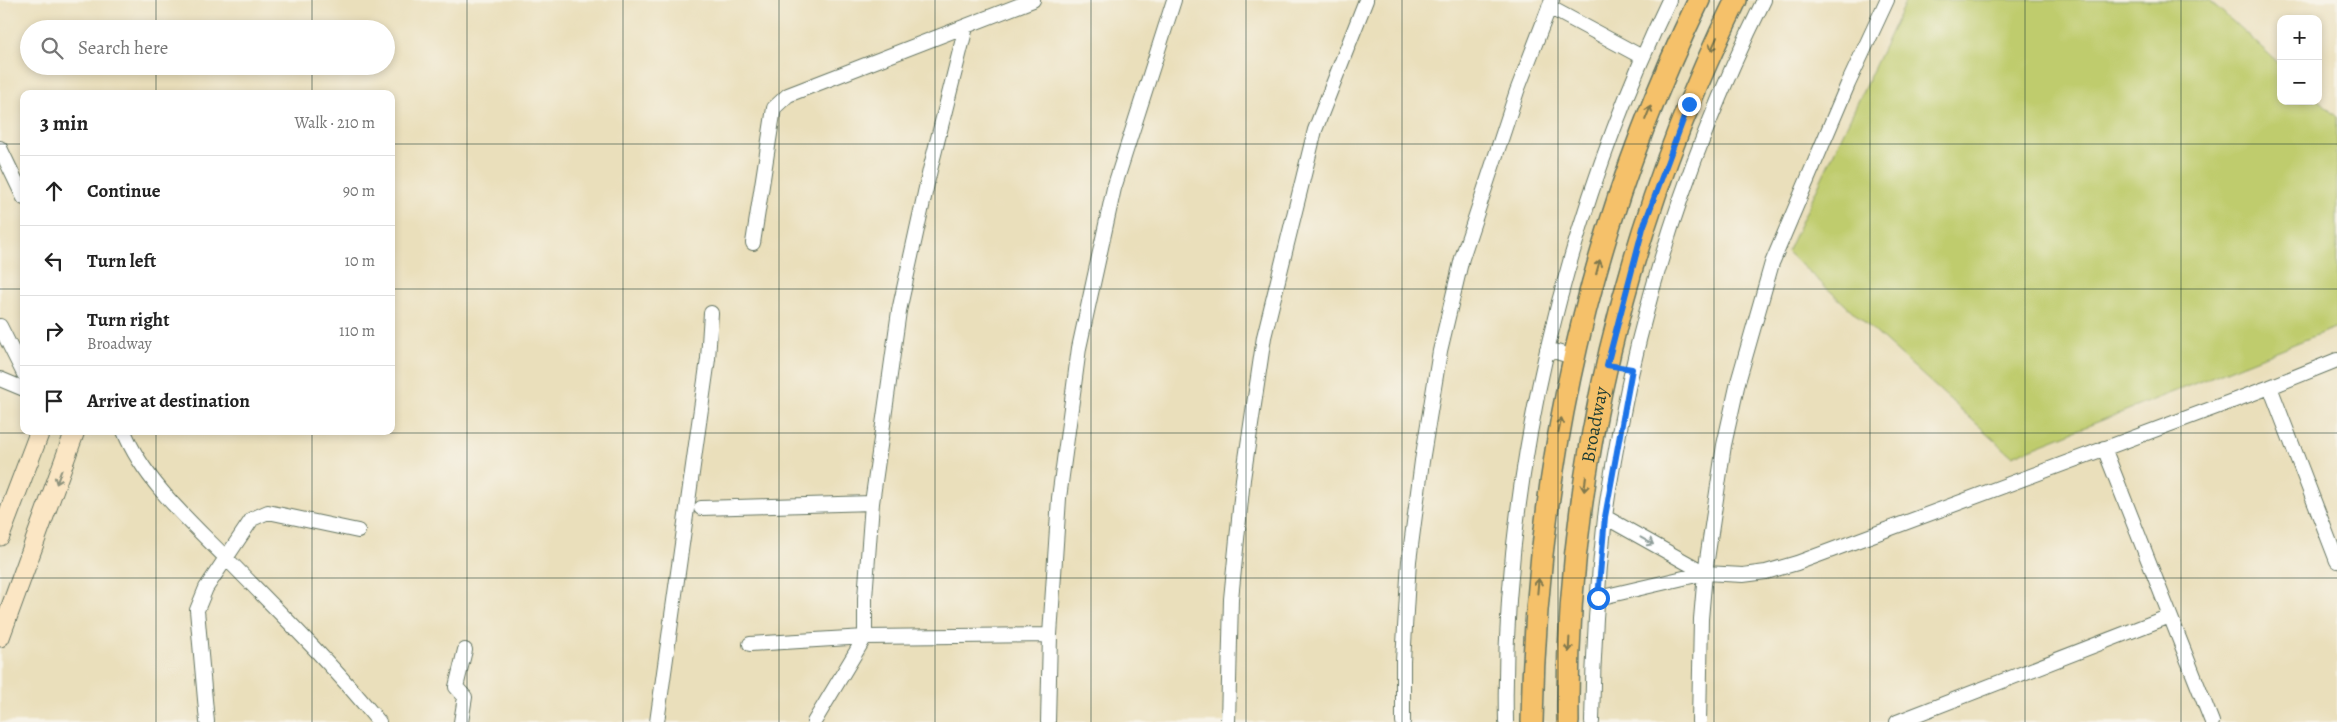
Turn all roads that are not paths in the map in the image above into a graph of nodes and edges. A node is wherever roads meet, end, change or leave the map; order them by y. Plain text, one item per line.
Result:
1 (1033, 0) edge
2 (1174, 0) edge
3 (1366, 0) edge
4 (1669, 0) edge
5 (1699, 0) edge
6 (1736, 0) edge
7 (1764, 0) edge
8 (1887, 0) edge
9 (1551, 4) edge
10 (966, 27) junction
11 (1642, 56) junction
12 (0, 148) edge
13 (20, 190) edge
14 (752, 243) dead end
15 (711, 313) dead end
16 (0, 326) edge
17 (1548, 349) junction
18 (1573, 357) junction
19 (2337, 360) edge
20 (1607, 365) junction
21 (20, 366) edge
22 (1632, 369) junction
23 (0, 379) edge
24 (20, 386) edge
25 (2270, 387) junction
26 (38, 435) edge
27 (75, 435) edge
28 (126, 435) edge
29 (2104, 448) junction
30 (872, 503) junction
31 (701, 508) dead end
32 (1605, 517) junction
33 (358, 531) dead end
34 (0, 533) edge
35 (226, 558) junction
36 (2337, 561) edge
37 (1705, 573) junction
38 (1598, 598) junction
39 (2170, 616) junction
40 (1050, 635) junction
41 (0, 637) edge
42 (865, 637) junction
43 (750, 644) dead end
44 (465, 650) dead end
45 (377, 721) edge
46 (207, 722) edge
47 (462, 722) edge
48 (657, 722) edge
49 (814, 722) edge
50 (1048, 722) edge
51 (1228, 722) edge
52 (1403, 722) edge
53 (1506, 722) edge
54 (1532, 722) edge
55 (1568, 722) edge
56 (1592, 722) edge
57 (1699, 722) edge
58 (1897, 722) edge
59 (2212, 722) edge

1 - 10 street
2 - 40 street
3 - 51 street
4 - 11 street
18 -> 5 main road, Broadway
6 -> 20 main road, Broadway
7 - 22 street
8 - 37 street
9 - 11 street
9 - 52 street
10 - 14 street
10 - 30 street
11 - 17 street
12 - 13 street
15 - 48 street
16 - 21 street
17 - 18 street
17 - 53 street
54 -> 18 main road, Broadway
19 - 25 street
20 - 22 street
20 -> 55 main road, Broadway
22 - 32 street
23 - 24 street
25 - 29 street
25 - 36 street
26 - 34 street
27 -> 41 street
28 - 35 street
29 - 37 street
29 - 39 street
30 - 31 street
30 - 42 street
32 -> 37 street
32 - 38 street
33 - 35 street
35 - 45 street
35 - 46 street
37 - 38 street
37 - 57 street
38 - 56 street
39 - 58 street
39 - 59 street
40 - 42 street
40 - 50 street
42 - 43 street
42 - 49 street
44 - 47 street

